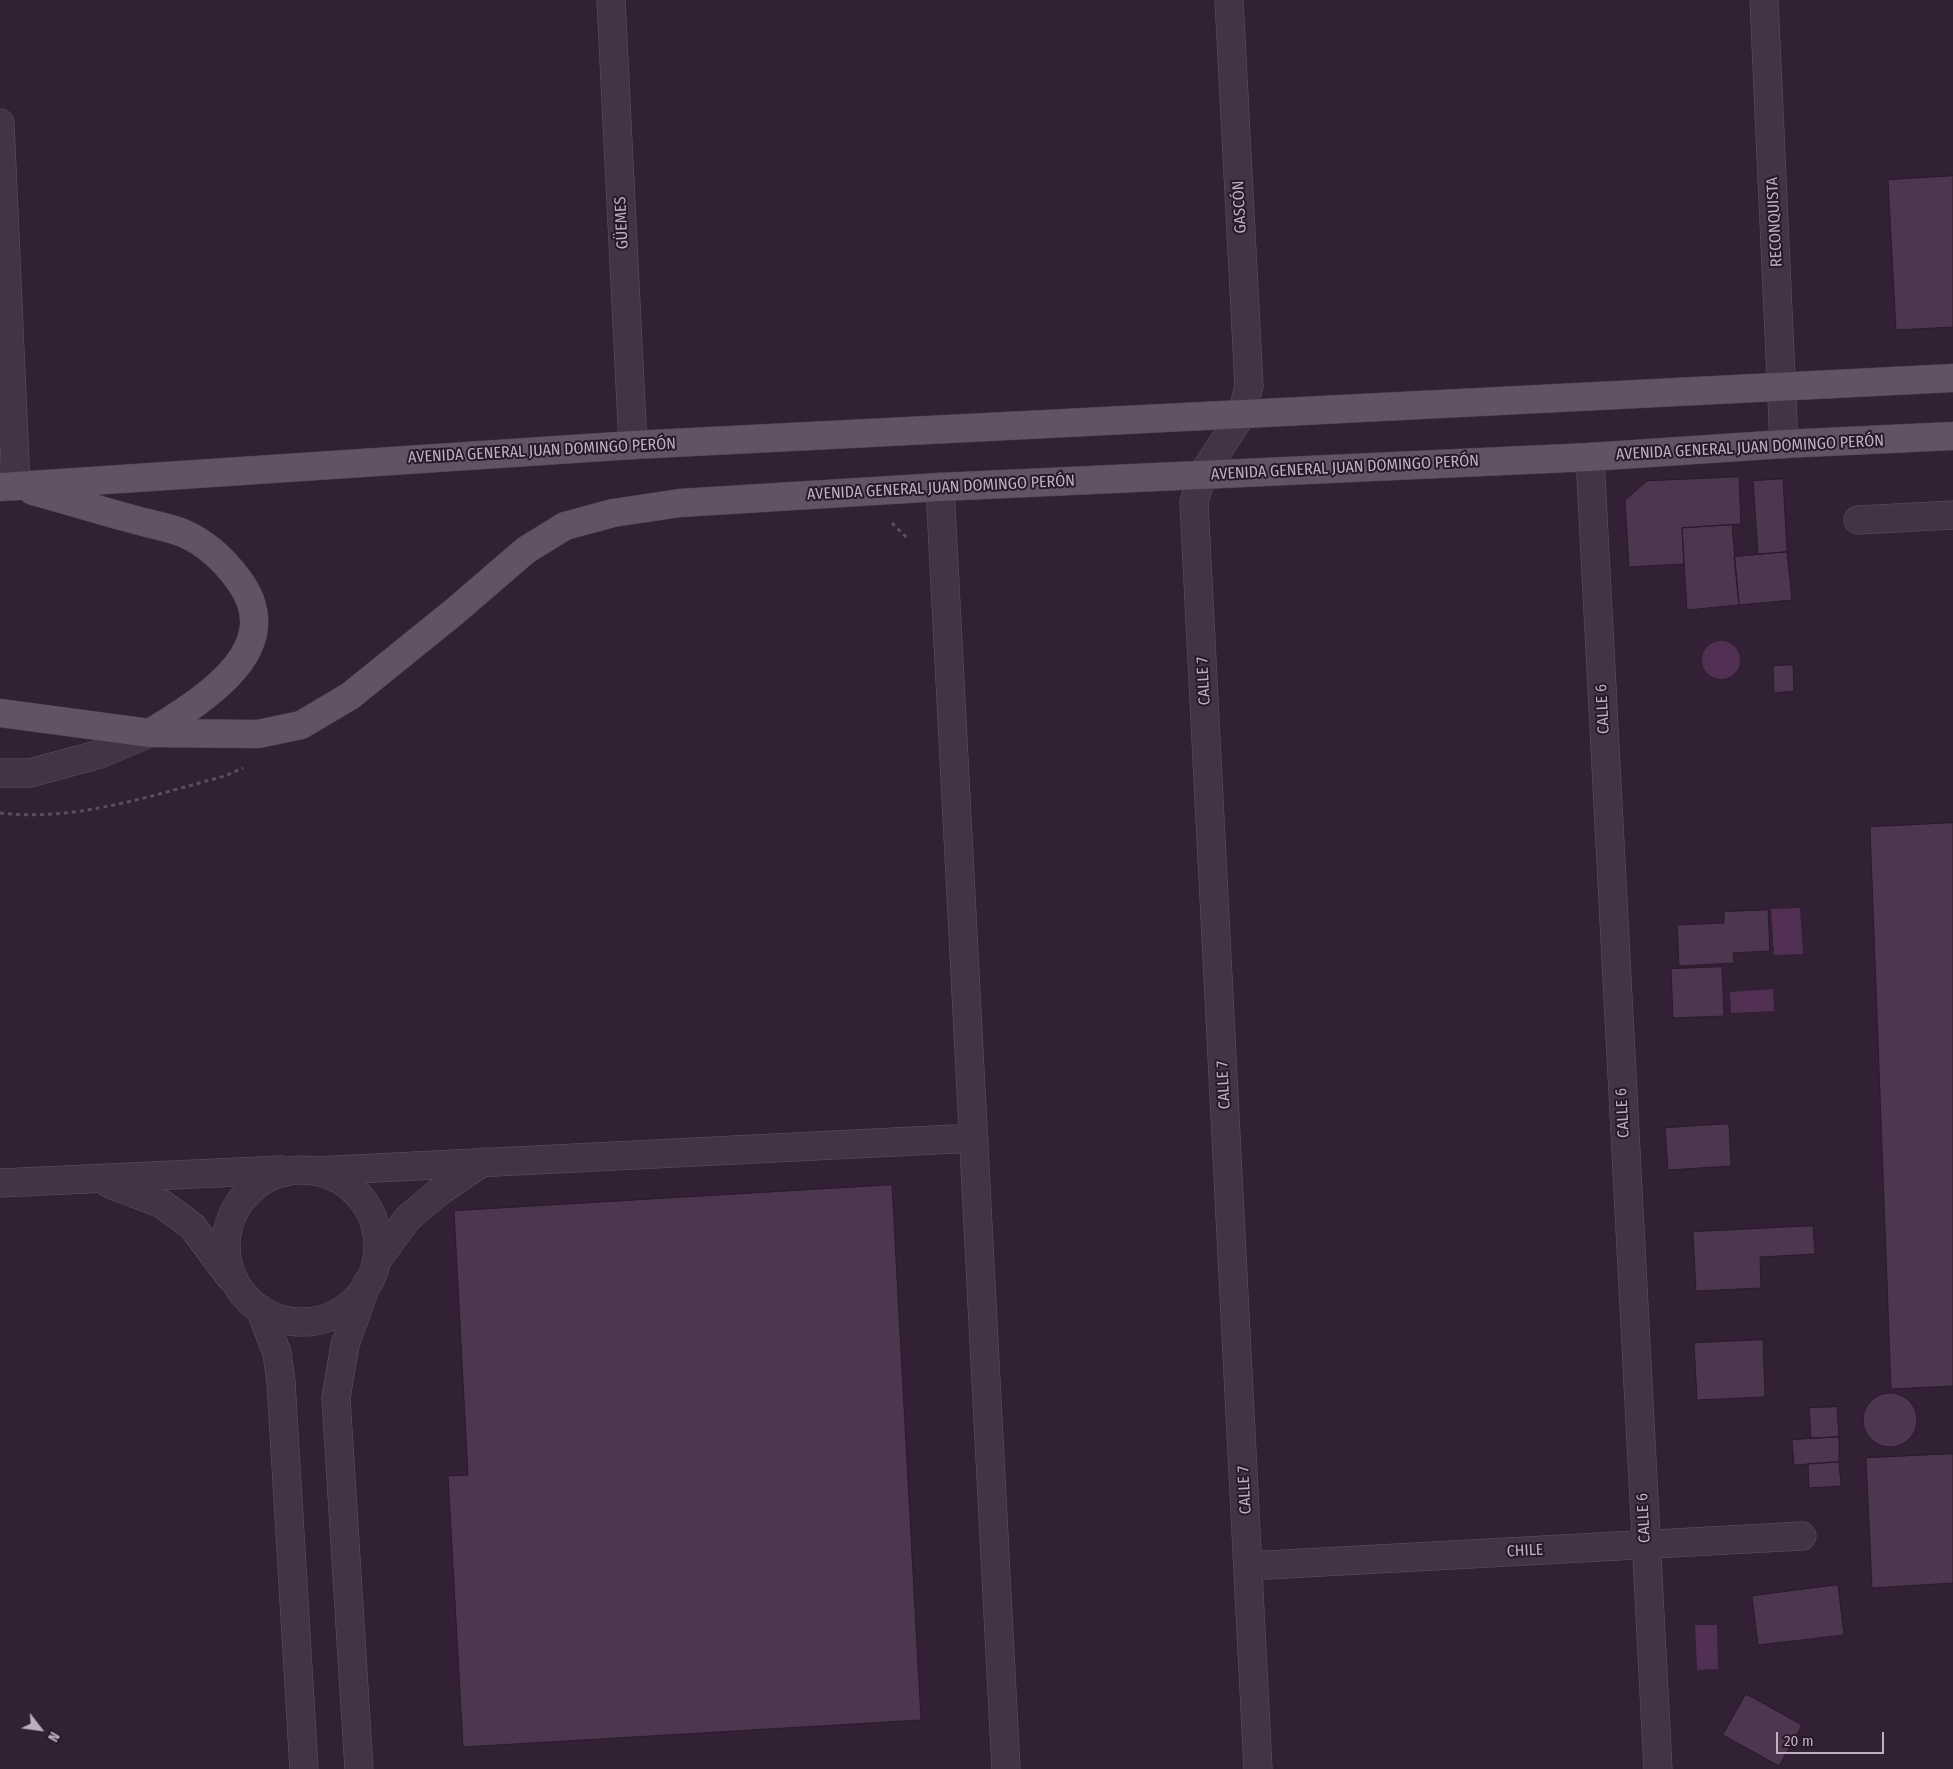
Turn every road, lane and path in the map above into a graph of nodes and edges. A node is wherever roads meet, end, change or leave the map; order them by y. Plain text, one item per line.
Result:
1 (611, 0) edge
2 (1229, 0) edge
3 (1764, 0) edge
4 (0, 123) edge
5 (1953, 378) edge
6 (1782, 385) junction
7 (1242, 414) junction
8 (1953, 436) edge
9 (1784, 444) junction
10 (633, 445) junction
11 (1590, 457) junction
12 (1202, 475) junction
13 (8, 486) edge
14 (940, 487) junction
15 (1953, 515) edge
16 (888, 519) dead end
17 (1858, 520) dead end
18 (912, 544) dead end
19 (0, 713) edge
20 (150, 733) junction
21 (251, 764) dead end
22 (0, 773) edge
23 (0, 813) edge
24 (974, 1138) junction
25 (484, 1161) junction
26 (304, 1170) junction
27 (99, 1180) junction
28 (0, 1183) edge
29 (372, 1272) junction
30 (250, 1300) junction
31 (1802, 1536) dead end
32 (1645, 1544) junction
33 (1249, 1566) junction
34 (304, 1769) edge
35 (359, 1769) edge
36 (1006, 1769) edge
37 (1258, 1769) edge
38 (1658, 1769) edge

1 - 10 street, GÜEMES
2 - 7 street, GASCÓN
3 - 6 street, RECONQUISTA
4 - 13 street
5 - 6 main road, AVENIDA GENERAL JUAN DOMINGO PERÓN
6 - 7 main road, AVENIDA GENERAL JUAN DOMINGO PERÓN
6 - 9 street, RECONQUISTA
7 - 10 main road, AVENIDA GENERAL JUAN DOMINGO PERÓN
7 - 12 street, CALLE 7
8 - 9 main road, AVENIDA GENERAL JUAN DOMINGO PERÓN
9 - 11 main road, AVENIDA GENERAL JUAN DOMINGO PERÓN
10 - 13 main road, AVENIDA GENERAL JUAN DOMINGO PERÓN
11 - 12 main road, AVENIDA GENERAL JUAN DOMINGO PERÓN
11 - 32 street, CALLE 6
12 - 14 main road, AVENIDA GENERAL JUAN DOMINGO PERÓN
12 - 33 street, CALLE 7
13 - 20 main road
14 - 20 main road, AVENIDA GENERAL JUAN DOMINGO PERÓN
14 - 24 street
15 - 17 street
16 - 18 path
19 - 20 main road, AVENIDA GENERAL JUAN DOMINGO PERÓN
20 - 22 street
21 - 23 path
24 - 25 street
24 - 36 street
25 - 26 street
25 - 29 street
26 - 27 street
26 - 29 street
26 - 30 street
27 - 28 street
27 - 30 street
29 - 30 street
29 - 35 street
30 - 34 street
31 - 32 street, CHILE
32 - 33 street, CHILE
32 - 38 street, CALLE 6
33 - 37 street, CALLE 7

